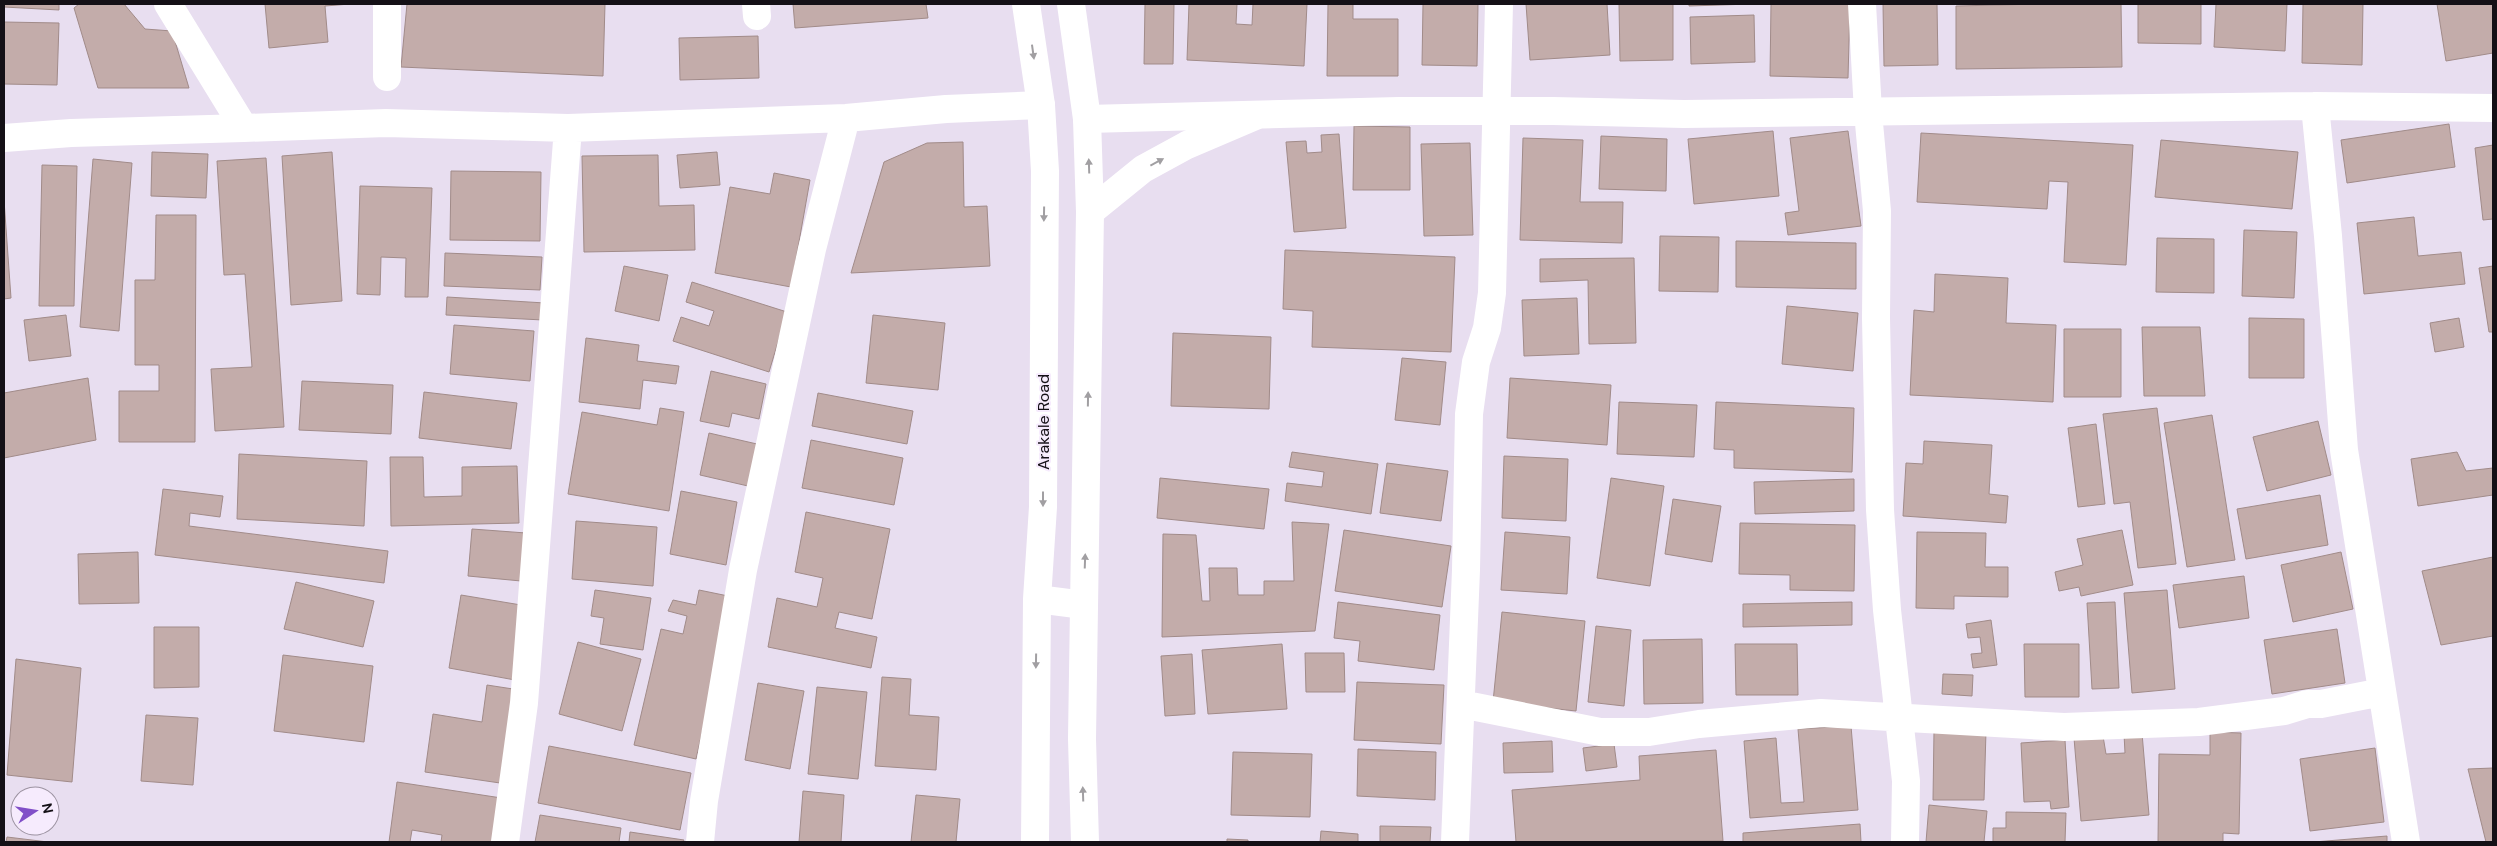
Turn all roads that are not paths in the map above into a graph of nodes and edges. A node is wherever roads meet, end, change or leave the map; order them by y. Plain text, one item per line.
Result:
1 (168, 4) edge
2 (386, 4) edge
3 (1026, 4) edge
4 (1071, 4) edge
5 (1499, 4) edge
6 (1862, 4) edge
7 (387, 77) dead end
8 (1041, 105) junction
9 (2314, 106) junction
10 (2493, 108) edge
11 (1496, 111) junction
12 (1868, 112) junction
13 (1254, 116) junction
14 (846, 118) junction
15 (1087, 119) junction
16 (244, 128) junction
17 (568, 128) junction
18 (4, 138) edge
19 (1090, 212) junction
20 (1037, 600) junction
21 (1084, 605) junction
22 (2382, 692) junction
23 (1461, 704) junction
24 (1900, 717) junction
25 (505, 842) edge
26 (700, 842) edge
27 (1035, 842) edge
28 (1085, 842) edge
29 (1455, 842) edge
30 (1905, 842) edge
31 (2406, 842) edge

1 - 16 street
2 - 7 street
3 -> 8 street, Arakale Road
4 - 15 street
5 - 11 street
6 - 12 street
8 - 14 street
8 -> 20 street, Arakale Road
9 - 10 street
9 - 12 street
9 - 22 street
11 - 12 street
11 - 13 street
11 - 23 street
12 - 24 street
13 - 15 street
19 -> 13 street
14 - 17 street
14 - 26 street
19 -> 15 street
16 - 17 street
16 - 18 street
17 - 25 street
21 -> 19 street
20 - 21 street
20 -> 27 street, Arakale Road
28 -> 21 street
22 - 24 street
22 - 31 street
23 - 24 street
23 - 29 street
24 - 30 street

